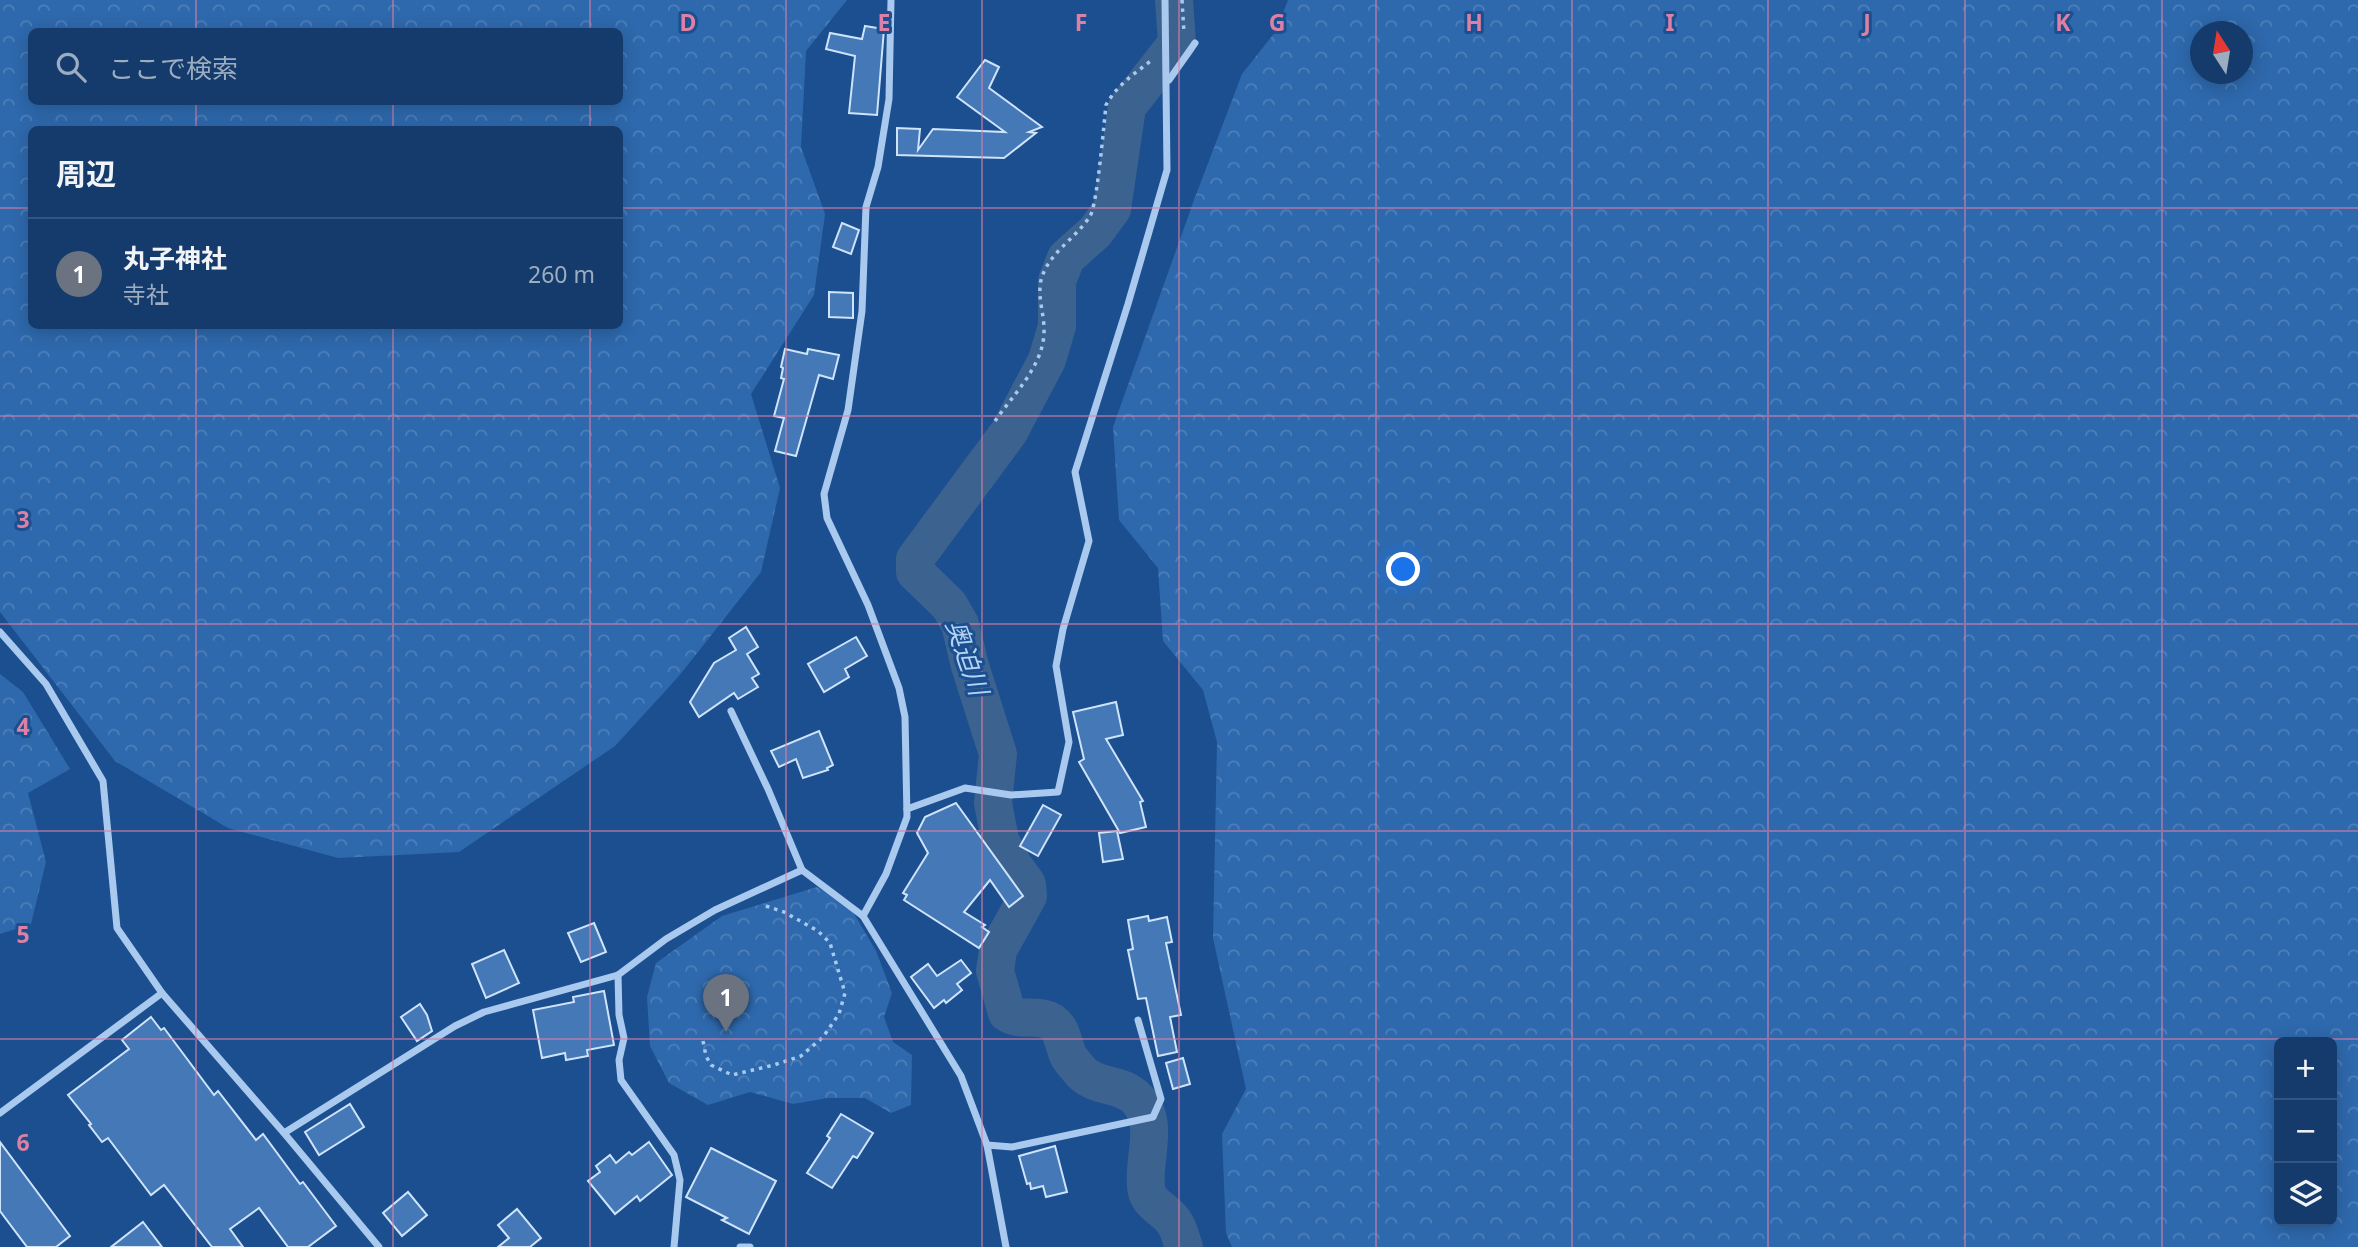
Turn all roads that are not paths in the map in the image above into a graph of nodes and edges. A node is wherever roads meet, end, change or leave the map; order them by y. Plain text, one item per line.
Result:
1 (891, 0) edge
2 (1165, 0) edge
3 (1195, 43) dead end
4 (1167, 81) junction
5 (0, 632) edge
6 (731, 711) dead end
7 (907, 809) junction
8 (802, 870) junction
9 (863, 916) junction
10 (618, 975) junction
11 (162, 993) junction
12 (1138, 1020) dead end
13 (0, 1113) edge
14 (284, 1133) junction
15 (987, 1145) junction
16 (379, 1247) edge
17 (674, 1247) edge
18 (740, 1247) edge
19 (750, 1247) edge
20 (1006, 1247) edge

1 - 7 street
2 - 4 street
3 - 4 street
4 - 7 street
5 - 11 street
6 - 8 street
7 - 9 street
8 - 9 street
8 - 10 street
9 - 15 street
10 - 14 street
10 - 17 street
11 - 13 street
11 - 14 street
12 - 15 street
14 - 16 street
15 - 20 street
18 - 19 street

